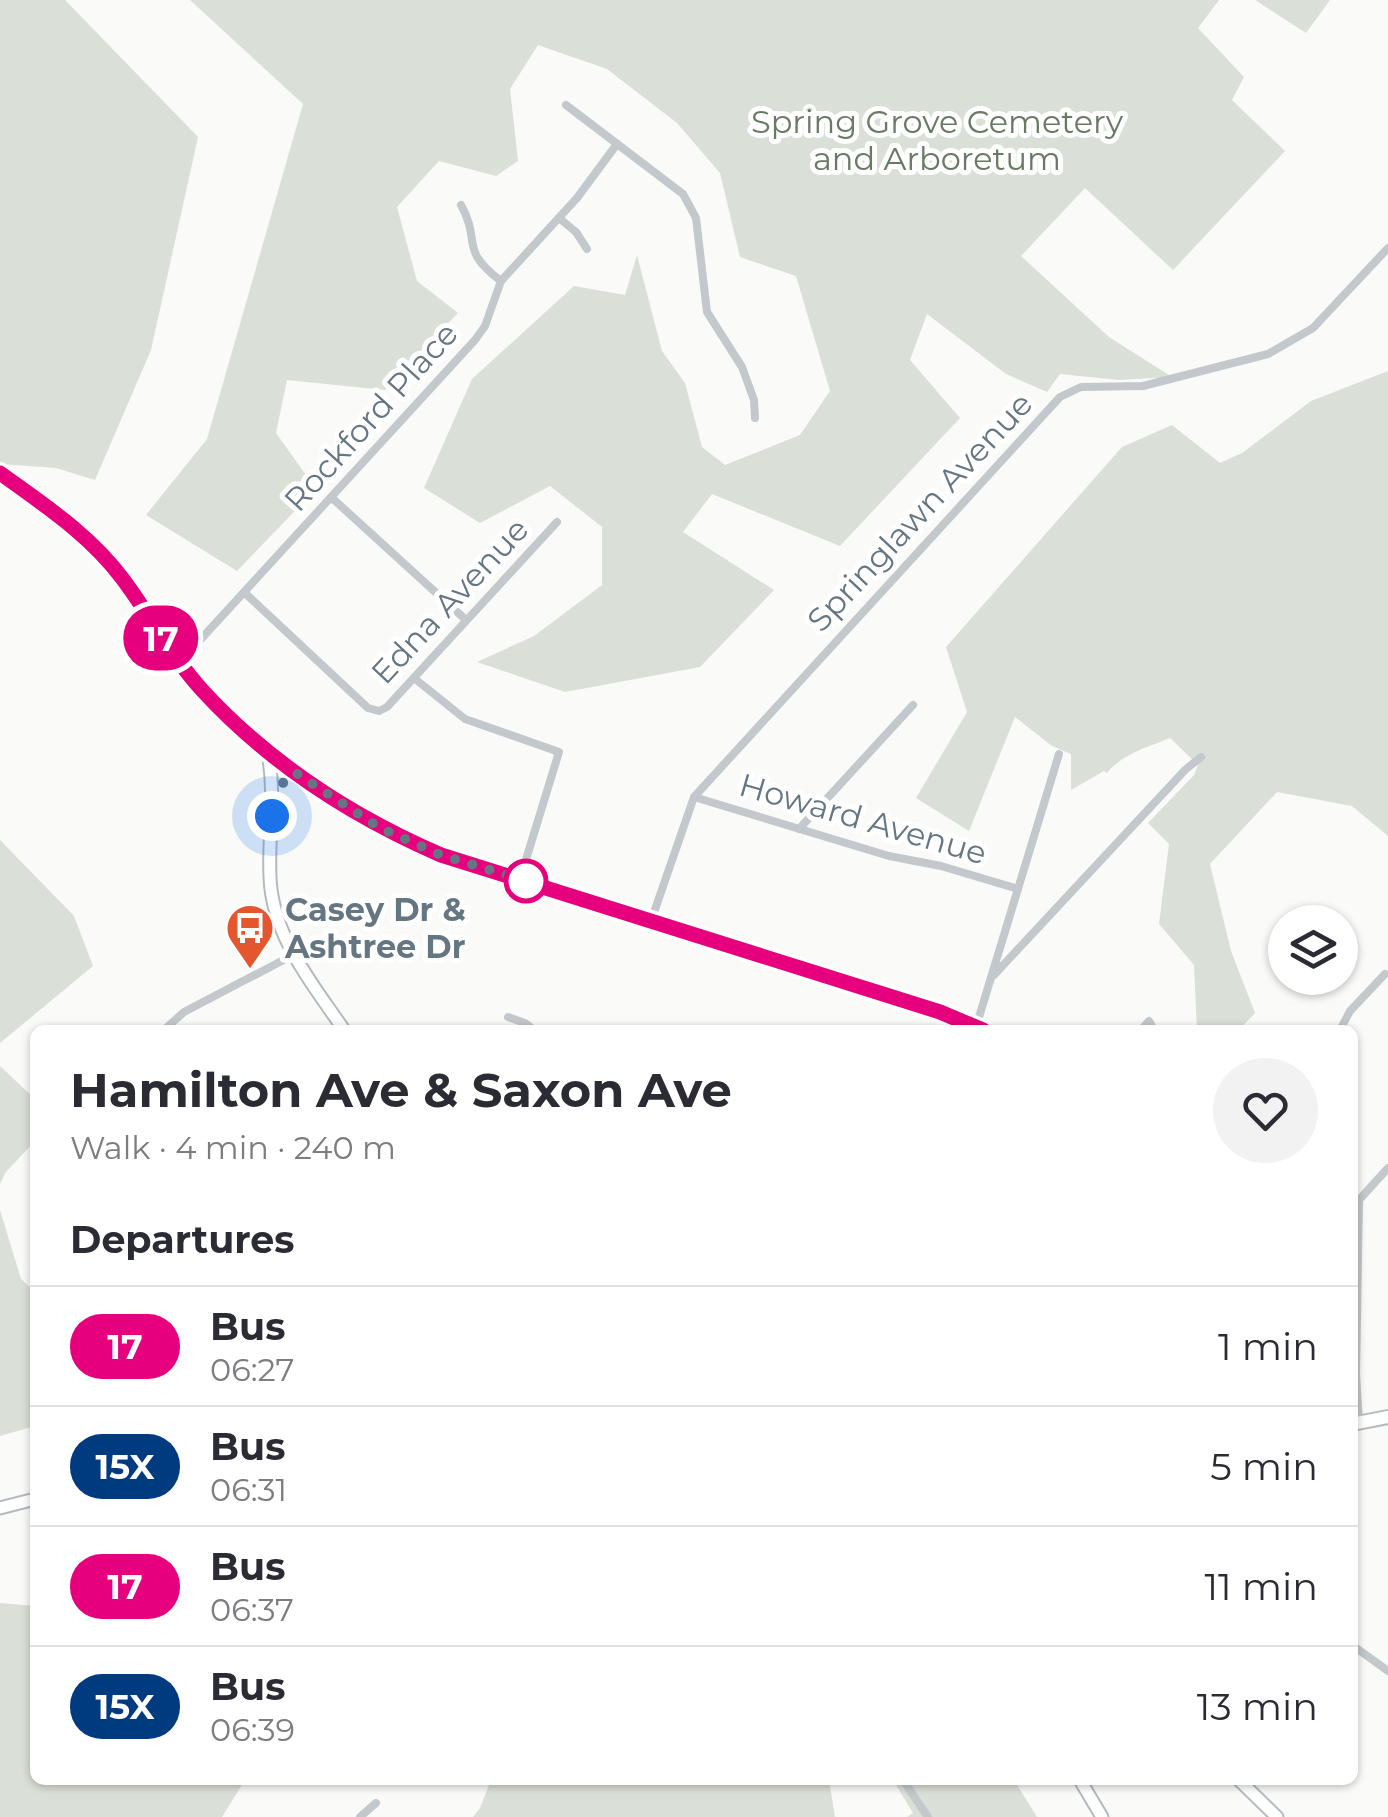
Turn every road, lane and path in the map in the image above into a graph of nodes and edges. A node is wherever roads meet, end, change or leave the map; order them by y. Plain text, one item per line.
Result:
1 (566, 105) dead end
2 (617, 144) junction
3 (461, 206) dead end
4 (559, 218) junction
5 (587, 248) dead end
6 (1388, 248) edge
7 (501, 281) junction
8 (754, 418) dead end
9 (0, 474) edge
10 (332, 498) junction
11 (557, 522) dead end
12 (245, 593) junction
13 (466, 620) junction
14 (179, 663) junction
15 (414, 678) junction
16 (913, 706) dead end
17 (268, 753) junction
18 (1059, 754) dead end
19 (1201, 757) dead end
20 (296, 773) junction
21 (274, 794) junction
22 (694, 796) junction
23 (799, 829) junction
24 (520, 879) junction
25 (1018, 889) junction
26 (651, 922) junction
27 (293, 955) junction
28 (1386, 974) edge
29 (994, 975) junction
30 (508, 1017) dead end
31 (170, 1025) edge
32 (341, 1025) edge
33 (528, 1025) edge
34 (969, 1025) edge
35 (979, 1025) edge
36 (1342, 1025) edge
37 (1388, 1168) edge
38 (1358, 1196) edge
39 (1388, 1418) edge
40 (1358, 1424) edge
41 (30, 1500) edge
42 (0, 1508) edge
43 (1358, 1649) edge
44 (1388, 1671) edge
45 (906, 1785) edge
46 (1083, 1785) edge
47 (1245, 1785) edge
48 (376, 1804) dead end
49 (360, 1817) edge
50 (928, 1817) edge
51 (1102, 1817) edge
52 (1276, 1817) edge

1 - 2 street
2 - 4 street, Rockford Place
2 - 8 street
3 - 7 street
4 - 5 street
4 - 7 street, Rockford Place
6 - 22 street, Springlawn Avenue
7 - 10 street, Rockford Place
9 - 14 main road
10 - 12 street, Rockford Place
10 - 13 street
11 - 13 street, Edna Avenue
12 - 14 street, Rockford Place
12 - 15 street, Edna Avenue
13 - 15 street, Edna Avenue
14 - 17 main road
15 - 24 street
16 - 23 street
17 - 20 main road
17 - 21 street
18 - 25 street
19 - 29 street
20 - 21 street
20 - 24 main road
21 - 27 street
22 - 23 street, Howard Avenue
22 - 26 street, Springlawn Avenue
23 - 25 street, Howard Avenue
24 - 26 main road
25 - 29 street
26 - 34 main road
27 - 31 street
27 - 32 street
28 - 36 street
29 - 35 street
30 - 33 street
37 - 38 street
39 - 40 main road
41 - 42 street
43 - 44 street
45 - 50 street
46 - 51 street
47 - 52 street
48 - 49 street

